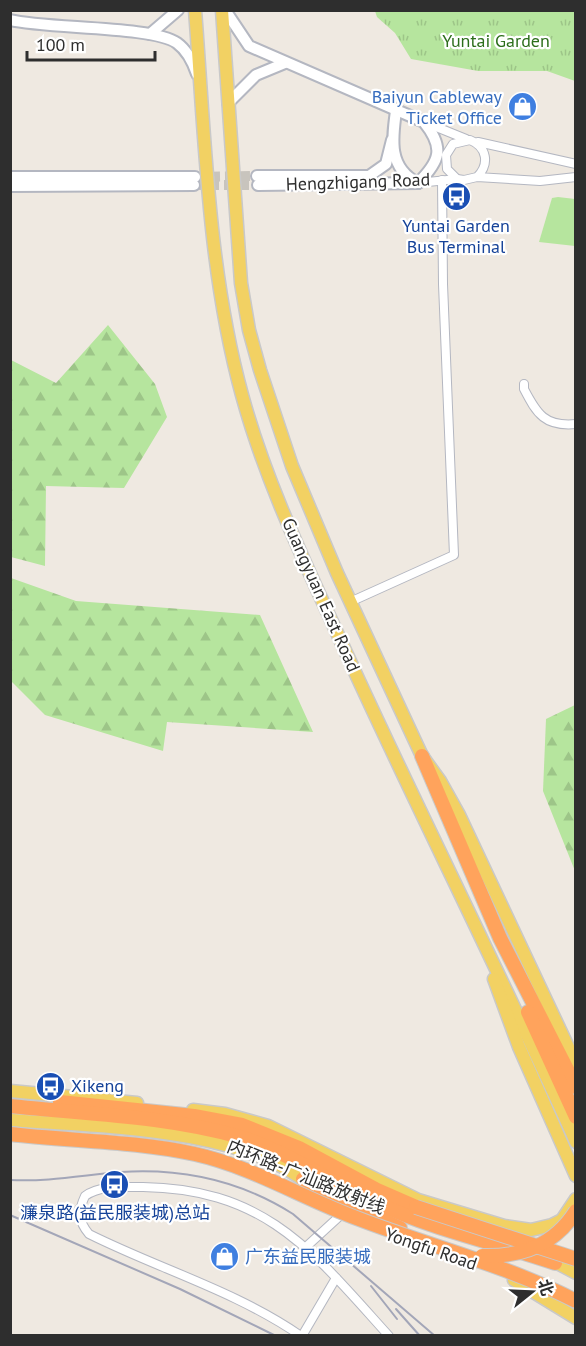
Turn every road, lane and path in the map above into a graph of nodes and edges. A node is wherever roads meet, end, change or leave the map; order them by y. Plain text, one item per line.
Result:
1 (178, 10) edge
2 (195, 10) edge
3 (224, 10) edge
4 (10, 20) edge
5 (150, 34) junction
6 (285, 63) junction
7 (201, 84) junction
8 (228, 103) junction
9 (396, 111) junction
10 (424, 122) junction
11 (392, 140) junction
12 (470, 140) junction
13 (576, 164) edge
14 (10, 177) edge
15 (477, 177) junction
16 (576, 177) edge
17 (457, 178) junction
18 (442, 180) junction
19 (418, 183) junction
20 (10, 186) edge
21 (524, 384) dead end
22 (576, 424) edge
23 (350, 602) junction
24 (422, 756) junction
25 (500, 938) junction
26 (482, 940) junction
27 (550, 1008) junction
28 (576, 1064) edge
29 (576, 1086) edge
30 (10, 1091) edge
31 (10, 1098) edge
32 (10, 1106) edge
33 (576, 1117) edge
34 (10, 1120) edge
35 (10, 1134) edge
36 (576, 1142) edge
37 (574, 1171) edge
38 (303, 1179) junction
39 (576, 1199) edge
40 (80, 1209) junction
41 (576, 1211) edge
42 (343, 1213) junction
43 (102, 1215) dead end
44 (504, 1226) junction
45 (306, 1246) junction
46 (576, 1252) edge
47 (471, 1256) junction
48 (576, 1259) edge
49 (555, 1263) junction
50 (576, 1273) edge
51 (336, 1278) junction
52 (576, 1302) edge
53 (576, 1318) edge
54 (302, 1335) edge
55 (389, 1335) edge

1 - 5 main road
2 - 7 main road, Guangyuan East Road
3 - 6 main road
3 - 8 main road, Guangyuan East Road
4 - 5 main road
5 - 7 main road
6 - 8 main road
6 - 9 main road
7 - 26 main road, Guangyuan East Road
8 - 23 main road, Guangyuan East Road
9 - 10 main road
9 - 11 main road
10 - 12 street
10 - 19 main road
11 - 19 main road
11 - 19 main road, Hengzhigang Road
12 - 13 street
12 - 15 street
12 - 17 street
14 - 20 main road
15 - 16 street
15 - 17 street
17 - 18 street, Hengzhigang Road
18 - 19 street, Hengzhigang Road
18 - 23 street
21 - 22 street
23 - 24 main road, Guangyuan East Road
24 - 25 highway
24 - 27 main road, Guangyuan East Road
25 - 29 highway
25 - 33 highway
26 - 36 main road, Guangyuan East Road
26 - 37 main road
27 - 28 main road, Guangyuan East Road
27 - 29 main road
30 - 44 main road
31 - 48 highway, 内环路-广汕路放射线, bridge
32 - 49 highway
34 - 38 main road, Yongfu Road
35 - 47 highway, 内环路-广汕路放射线, bridge
38 - 42 main road, Yongfu Road
38 - 52 highway, bridge
39 - 44 main road
40 - 43 street
40 - 45 street
40 - 54 street
41 - 47 highway, bridge
42 - 45 street
42 - 53 main road, Yongfu Road
44 - 49 main road
45 - 51 street
46 - 49 main road
47 - 52 highway, 内环路-广汕路放射线, bridge
49 - 50 main road
51 - 54 street
51 - 55 street

